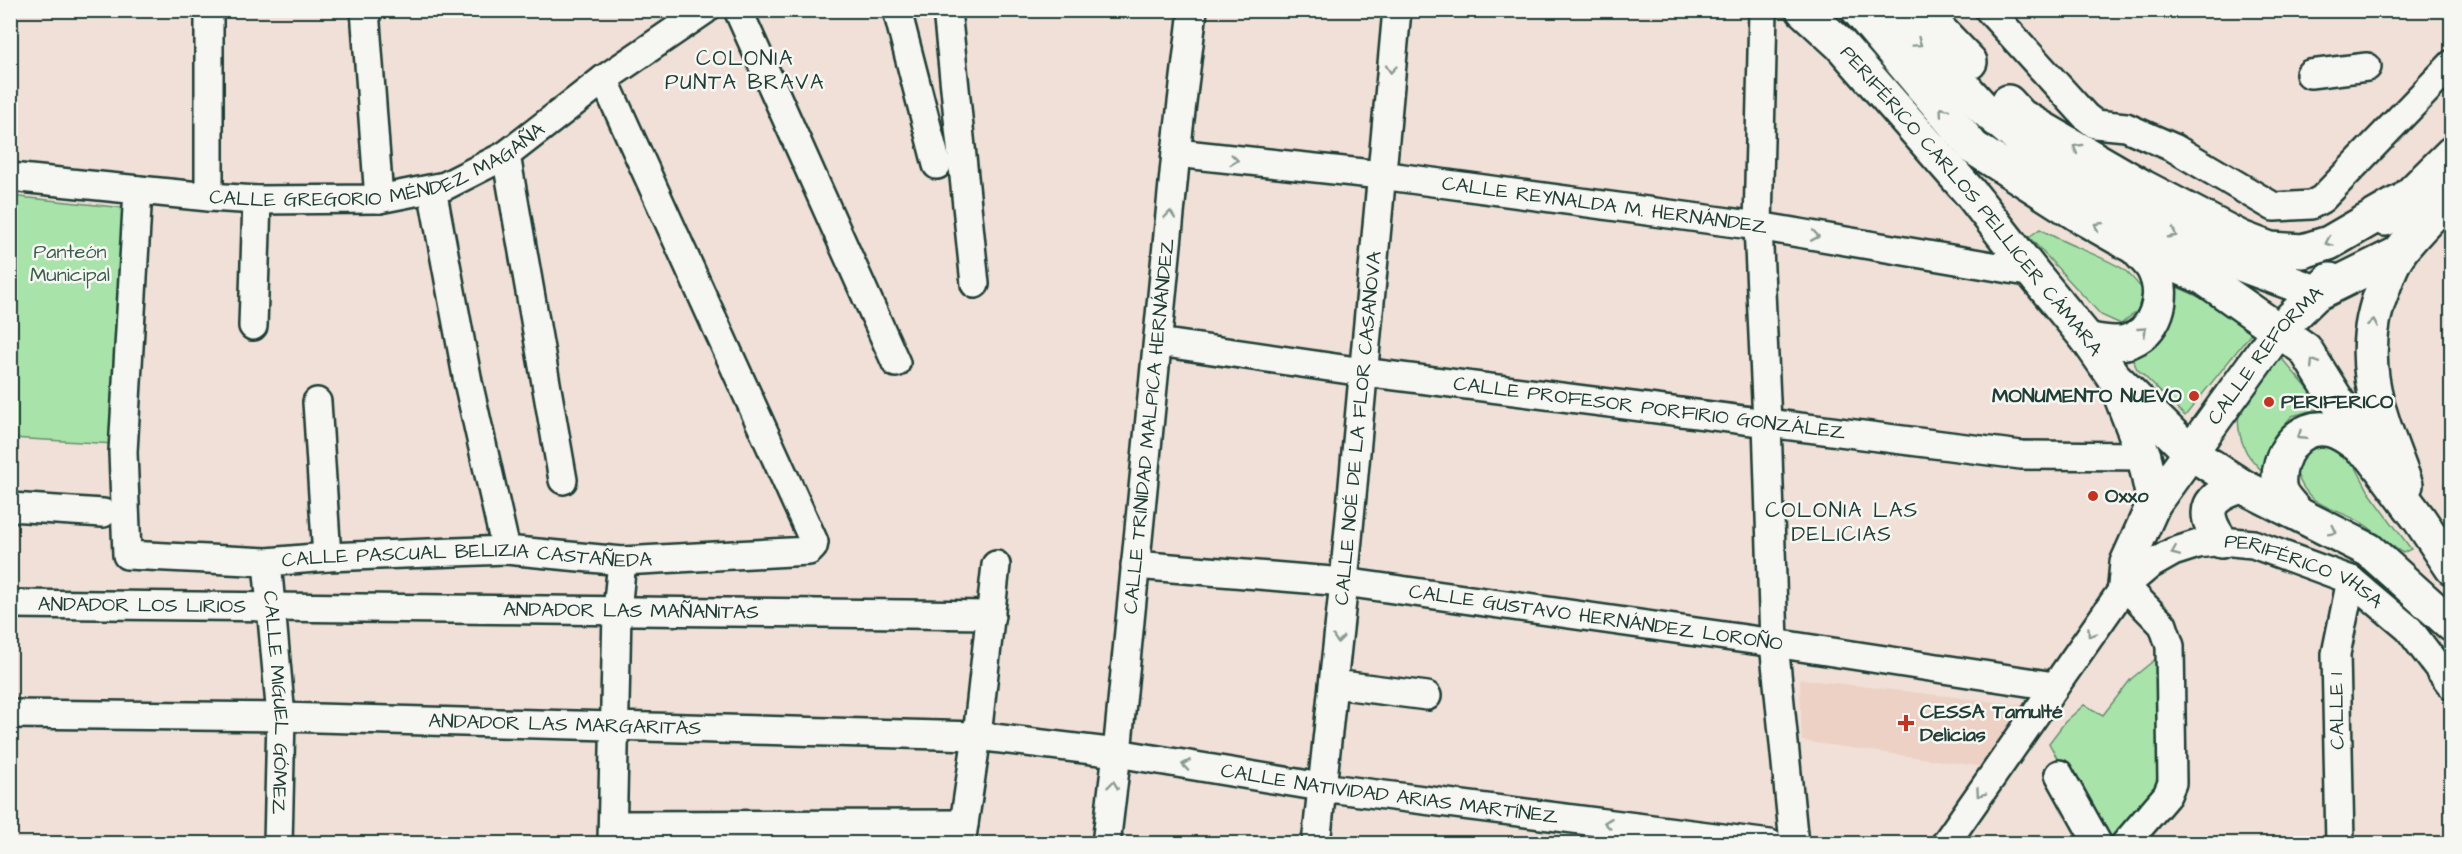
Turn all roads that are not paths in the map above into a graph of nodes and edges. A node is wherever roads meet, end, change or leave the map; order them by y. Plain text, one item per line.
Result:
1 (209, 10) edge
2 (365, 10) edge
3 (705, 10) edge
4 (738, 10) edge
5 (897, 10) edge
6 (947, 10) edge
7 (1193, 10) edge
8 (1397, 10) edge
9 (1763, 10) edge
10 (1803, 10) edge
11 (1858, 10) edge
12 (1870, 10) edge
13 (1920, 10) edge
14 (1989, 10) edge
15 (2451, 64) edge
16 (2367, 67) dead end
17 (2310, 74) dead end
18 (604, 79) junction
19 (1176, 153) junction
20 (2451, 153) edge
21 (506, 155) junction
22 (937, 165) dead end
23 (1381, 175) junction
24 (10, 177) edge
25 (432, 189) junction
26 (138, 190) junction
27 (2451, 195) edge
28 (209, 197) junction
29 (379, 199) junction
30 (257, 200) junction
31 (2398, 203) junction
32 (1758, 226) junction
33 (2136, 248) junction
34 (2399, 253) junction
35 (2033, 273) junction
36 (975, 284) dead end
37 (2318, 293) junction
38 (253, 326) dead end
39 (2278, 331) junction
40 (2088, 340) junction
41 (1158, 342) junction
42 (896, 363) dead end
43 (1363, 372) junction
44 (2113, 376) junction
45 (317, 402) dead end
46 (1767, 422) junction
47 (2191, 453) junction
48 (2371, 455) junction
49 (2144, 456) junction
50 (563, 480) dead end
51 (2242, 486) junction
52 (2154, 503) junction
53 (10, 507) edge
54 (103, 513) dead end
55 (2297, 513) junction
56 (2420, 520) junction
57 (2221, 541) junction
58 (506, 550) junction
59 (327, 557) junction
60 (622, 561) junction
61 (267, 562) junction
62 (1135, 565) junction
63 (996, 566) dead end
64 (2451, 568) edge
65 (2351, 580) junction
66 (1344, 582) junction
67 (2125, 586) junction
68 (10, 604) edge
69 (273, 608) junction
70 (617, 611) junction
71 (991, 615) junction
72 (2451, 625) edge
73 (1774, 643) junction
74 (1334, 684) junction
75 (2054, 686) junction
76 (2451, 686) edge
77 (1426, 696) dead end
78 (10, 714) edge
79 (280, 717) junction
80 (615, 726) junction
81 (977, 736) junction
82 (1117, 753) junction
83 (2060, 774) dead end
84 (1321, 787) junction
85 (612, 834) edge
86 (962, 834) edge
87 (278, 843) edge
88 (1106, 843) edge
89 (1316, 843) edge
90 (1770, 843) edge
91 (1794, 843) edge
92 (1945, 843) edge
93 (2098, 843) edge
94 (2125, 843) edge
95 (2340, 843) edge

1 - 28 street
2 - 29 street
3 - 18 street, CALLE GREGORIO MÉNDEZ MAGAÑA
4 - 42 street
5 - 22 street
6 - 36 street
7 - 19 street, CALLE TRINIDAD MALPICA HERNÁNDEZ
8 -> 23 street, CALLE NOÉ DE LA FLOR CASANOVA
9 - 32 street
10 - 35 main road, PERIFÉRICO CARLOS PELLICER CÁMARA
33 -> 11 main road, PERIFÉRICO CARLOS PELLICER CÁMARA
12 -> 37 main road
31 -> 13 main road
14 - 15 street
16 - 17 street
18 - 21 street, CALLE GREGORIO MÉNDEZ MAGAÑA
18 - 60 street, CALLE PASCUAL BELIZIA CASTAÑEDA
19 -> 23 street, CALLE REYNALDA M. HERNÁNDEZ
41 -> 19 street, CALLE TRINIDAD MALPICA HERNÁNDEZ
20 - 31 main road, CALLE REFORMA
21 - 25 street, CALLE GREGORIO MÉNDEZ MAGAÑA
21 - 50 street
23 - 32 street, CALLE REYNALDA M. HERNÁNDEZ
23 - 43 street, CALLE NOÉ DE LA FLOR CASANOVA
24 - 26 street, CALLE GREGORIO MÉNDEZ MAGAÑA
25 - 29 street, CALLE GREGORIO MÉNDEZ MAGAÑA
25 - 58 street
26 - 28 street, CALLE GREGORIO MÉNDEZ MAGAÑA
26 - 61 street, CALLE PASCUAL BELIZIA CASTAÑEDA
27 - 34 main road
28 - 30 street, CALLE GREGORIO MÉNDEZ MAGAÑA
29 - 30 street, CALLE GREGORIO MÉNDEZ MAGAÑA
30 - 38 street
31 - 37 main road, CALLE REFORMA
32 -> 35 street, CALLE REYNALDA M. HERNÁNDEZ
32 - 46 street
33 - 39 main road, PERIFÉRICO CARLOS PELLICER CÁMARA
40 -> 33 main road
34 - 37 main road
56 -> 34 main road
35 - 40 main road, PERIFÉRICO CARLOS PELLICER CÁMARA
37 - 39 main road, CALLE REFORMA
39 - 47 main road, CALLE REFORMA
48 -> 39 main road, PERIFÉRICO CARLOS PELLICER CÁMARA
40 - 44 main road, PERIFÉRICO CARLOS PELLICER CÁMARA
41 - 43 street, CALLE PROFESOR PORFIRIO GONZÁLEZ
41 - 62 street, CALLE TRINIDAD MALPICA HERNÁNDEZ
43 - 46 street, CALLE PROFESOR PORFIRIO GONZÁLEZ
43 - 66 street, CALLE NOÉ DE LA FLOR CASANOVA
44 - 47 main road, PERIFÉRICO CARLOS PELLICER CÁMARA
44 - 49 main road
45 - 59 street
46 - 49 street, CALLE PROFESOR PORFIRIO GONZÁLEZ
46 - 73 street
47 - 51 main road, PERIFÉRICO CARLOS PELLICER CÁMARA
47 - 52 main road, CALLE REFORMA
48 -> 55 main road
48 - 56 main road, PERIFÉRICO CARLOS PELLICER CÁMARA
49 - 52 main road
51 - 55 main road, PERIFÉRICO CARLOS PELLICER CÁMARA
51 - 57 main road
52 - 67 main road, CALLE REFORMA
53 - 54 street
55 -> 72 main road, PERIFÉRICO CARLOS PELLICER CÁMARA
56 - 64 main road, PERIFÉRICO CARLOS PELLICER CÁMARA
57 - 65 street, PERIFÉRICO VHSA
57 -> 67 street, PERIFÉRICO VHSA
58 - 59 street, CALLE PASCUAL BELIZIA CASTAÑEDA
58 - 60 street, CALLE PASCUAL BELIZIA CASTAÑEDA
59 - 61 street, CALLE PASCUAL BELIZIA CASTAÑEDA
60 - 70 street
61 - 69 street, CALLE MIGUEL GÓMEZ
62 - 66 street, CALLE GUSTAVO HERNÁNDEZ LOROÑO
62 - 82 street, CALLE TRINIDAD MALPICA HERNÁNDEZ
63 - 71 street
65 - 76 street, PERIFÉRICO VHSA
65 - 95 street, CALLE 1
66 - 73 street, CALLE GUSTAVO HERNÁNDEZ LOROÑO
66 -> 74 street, CALLE NOÉ DE LA FLOR CASANOVA
67 -> 75 street, PERIFÉRICO VHSA
67 - 94 street
68 - 69 street, ANDADOR LOS LIRIOS
69 - 70 street, ANDADOR LAS MAÑANITAS
69 - 79 street, CALLE MIGUEL GÓMEZ
70 - 71 street, ANDADOR LAS MAÑANITAS
70 - 80 street
71 - 81 street
73 - 75 street, CALLE GUSTAVO HERNÁNDEZ LOROÑO
73 - 91 street
74 - 77 street
74 - 84 street, CALLE NOÉ DE LA FLOR CASANOVA
75 -> 92 street, PERIFÉRICO VHSA
78 - 79 street, ANDADOR LAS MARGARITAS
79 - 80 street, ANDADOR LAS MARGARITAS
79 - 87 street, CALLE MIGUEL GÓMEZ
80 - 81 street, ANDADOR LAS MARGARITAS
80 - 85 street
81 - 82 street, ANDADOR LAS MARGARITAS
81 - 86 street
84 -> 82 street, CALLE NATIVIDAD ARIAS MARTÍNEZ
88 -> 82 street, CALLE TRINIDAD MALPICA HERNÁNDEZ
83 - 93 street
84 - 89 street, CALLE NOÉ DE LA FLOR CASANOVA
90 -> 84 street, CALLE NATIVIDAD ARIAS MARTÍNEZ
85 - 86 street

